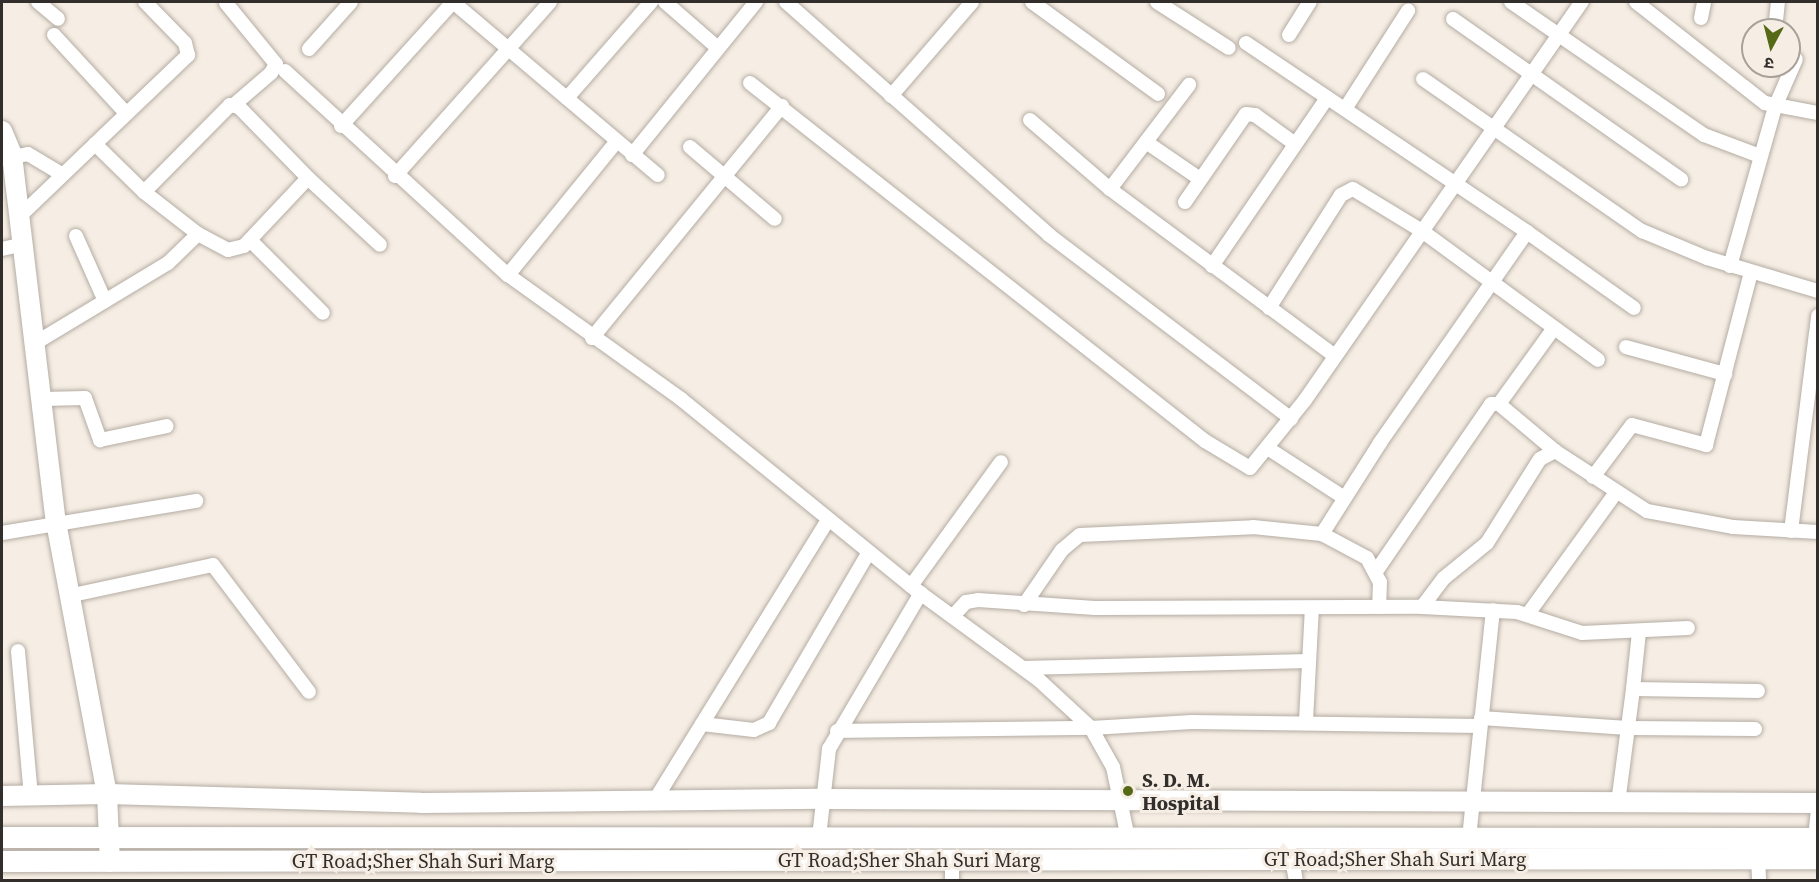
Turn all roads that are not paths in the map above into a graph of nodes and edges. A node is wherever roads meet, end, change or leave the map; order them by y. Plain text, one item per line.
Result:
1 (38, 2) edge
2 (145, 2) edge
3 (351, 2) edge
4 (453, 2) edge
5 (550, 2) edge
6 (651, 2) edge
7 (665, 2) edge
8 (756, 2) edge
9 (786, 2) edge
10 (972, 2) edge
11 (1032, 2) edge
12 (1157, 2) edge
13 (1310, 2) edge
14 (1511, 2) edge
15 (1582, 2) edge
16 (1636, 2) edge
17 (1704, 2) edge
18 (1778, 2) edge
19 (226, 3) edge
20 (1408, 11) dead end
21 (1701, 18) dead end
22 (1776, 18) edge
23 (58, 19) dead end
24 (1453, 19) dead end
25 (1560, 33) junction
26 (54, 35) dead end
27 (1288, 35) dead end
28 (1246, 43) dead end
29 (718, 48) junction
30 (1229, 48) dead end
31 (309, 49) dead end
32 (511, 50) junction
33 (285, 71) dead end
34 (1533, 73) junction
35 (1787, 78) edge
36 (1424, 79) dead end
37 (750, 83) dead end
38 (1189, 85) dead end
39 (1158, 94) dead end
40 (891, 96) junction
41 (567, 98) junction
42 (1327, 98) junction
43 (235, 104) junction
44 (782, 106) junction
45 (1774, 107) junction
46 (1345, 109) junction
47 (126, 113) junction
48 (1818, 113) edge
49 (1030, 120) dead end
50 (1493, 125) junction
51 (341, 126) junction
52 (2, 131) edge
53 (616, 142) junction
54 (1146, 142) junction
55 (95, 144) junction
56 (1295, 144) junction
57 (690, 147) dead end
58 (632, 154) junction
59 (1760, 156) junction
60 (7, 157) edge
61 (61, 174) junction
62 (658, 175) dead end
63 (395, 176) junction
64 (308, 178) junction
65 (723, 178) junction
66 (1681, 178) dead end
67 (1200, 179) junction
68 (1454, 182) junction
69 (1110, 189) junction
70 (144, 192) junction
71 (1185, 202) dead end
72 (20, 216) junction
73 (776, 219) dead end
74 (1422, 231) junction
75 (1527, 231) junction
76 (198, 234) junction
77 (76, 237) dead end
78 (250, 240) junction
79 (24, 244) junction
80 (380, 245) dead end
81 (2, 249) edge
82 (1212, 266) junction
83 (1730, 266) junction
84 (1751, 272) junction
85 (508, 274) junction
86 (1492, 282) junction
87 (1818, 291) edge
88 (105, 301) junction
89 (1269, 308) junction
90 (1634, 308) dead end
91 (323, 313) dead end
92 (1818, 316) edge
93 (1554, 328) junction
94 (592, 338) junction
95 (37, 342) junction
96 (1626, 347) dead end
97 (1335, 356) junction
98 (1598, 360) dead end
99 (1725, 374) junction
100 (1813, 389) edge
101 (43, 399) junction
102 (1499, 404) junction
103 (1291, 419) junction
104 (167, 426) dead end
105 (1269, 449) junction
106 (1555, 451) junction
107 (1001, 462) dead end
108 (1593, 477) junction
109 (1615, 494) junction
110 (1343, 497) junction
111 (196, 501) dead end
112 (828, 520) junction
113 (56, 522) junction
114 (1791, 531) junction
115 (1818, 532) edge
116 (2, 533) edge
117 (1322, 534) junction
118 (869, 552) junction
119 (1377, 570) junction
120 (916, 590) junction
121 (68, 596) junction
122 (1024, 605) junction
123 (1379, 607) junction
124 (1422, 607) junction
125 (1312, 608) junction
126 (1493, 610) junction
127 (1528, 614) junction
128 (953, 616) junction
129 (1688, 628) dead end
130 (1639, 632) junction
131 (18, 651) dead end
132 (1309, 661) junction
133 (1023, 668) junction
134 (1633, 690) junction
135 (1758, 691) dead end
136 (309, 692) dead end
137 (1306, 721) junction
138 (1481, 722) junction
139 (702, 724) junction
140 (1091, 728) junction
141 (1628, 728) junction
142 (1755, 729) dead end
143 (837, 731) junction
144 (107, 794) junction
145 (2, 796) edge
146 (30, 796) junction
147 (821, 799) junction
148 (655, 800) junction
149 (1119, 802) junction
150 (1473, 802) junction
151 (1618, 803) junction
152 (1818, 805) edge
153 (2, 837) edge
154 (110, 837) junction
155 (819, 837) junction
156 (1128, 838) junction
157 (1290, 838) junction
158 (1469, 838) junction
159 (1817, 845) edge
160 (1292, 859) junction
161 (1758, 859) junction
162 (2, 861) edge
163 (110, 862) junction
164 (952, 870) edge
165 (1296, 880) edge
166 (1759, 880) edge

1 - 23 street
2 - 47 street
3 - 31 street
4 - 32 street
4 - 51 street
5 - 32 street
6 - 41 street
7 - 29 street
8 - 29 street
9 - 40 street
10 - 40 street
11 - 39 street
12 - 30 street
13 - 27 street
14 - 25 street
15 - 25 street
16 - 45 street
17 - 21 street
18 - 22 street
19 - 43 street
20 - 46 street
24 - 34 street
25 - 34 street
25 - 59 street
26 - 47 street
28 - 42 street
29 - 58 street
32 - 41 street
32 - 63 street
33 - 51 street
34 - 50 street
34 - 66 street
35 - 45 street
36 - 50 street
37 - 44 street
38 - 54 street
40 - 103 street
41 - 53 street
42 - 46 street
42 - 56 street
43 - 64 street
43 - 70 street
44 - 65 street
44 - 105 street
45 - 48 street
45 - 59 street
46 - 68 street
47 - 55 street
49 - 69 street
50 - 68 street
50 - 83 street
51 - 63 street
52 - 60 main road
53 - 58 street
53 - 85 street
54 - 67 street
54 - 69 street
55 - 61 street
55 - 70 street
56 - 67 street
56 - 82 street
57 - 65 street
58 - 62 street
59 - 83 street
60 - 61 street
60 - 72 main road
61 - 72 street
63 - 85 street
64 - 78 street
64 - 80 street
65 - 73 street
65 - 94 street
67 - 71 street
68 - 74 street
68 - 75 street
69 - 82 street
70 - 76 street
72 - 79 main road
74 - 86 street
74 - 89 street
74 - 97 street
75 - 86 street
75 - 90 street
76 - 78 street
76 - 88 street
77 - 88 street
78 - 91 street
79 - 81 street
79 - 95 main road
82 - 89 street
83 - 84 street
84 - 87 street
84 - 99 street
85 - 94 street
86 - 93 street
86 - 110 street
88 - 95 street
89 - 97 street
92 - 100 street
93 - 98 street
93 - 102 street
94 - 112 street
95 - 101 main road
96 - 99 street
97 - 103 street
99 - 108 street
100 - 114 street
101 - 104 street
101 - 113 main road
102 - 106 street
102 - 119 street
103 - 105 street
105 - 110 street
106 - 108 street
106 - 124 street
107 - 120 street
108 - 109 street
109 - 114 street
109 - 127 street
110 - 117 street
111 - 113 street
112 - 118 street
112 - 139 street
113 - 116 street
113 - 121 main road
114 - 115 street
117 - 119 street
117 - 122 street
118 - 120 street
118 - 139 street
119 - 123 street
120 - 128 street
120 - 143 street
121 - 136 street
121 - 144 main road
122 - 125 street
122 - 128 street
123 - 124 street
123 - 125 street
124 - 126 street
125 - 132 street
126 - 127 street
126 - 138 street
127 - 130 street
128 - 133 street
129 - 130 street
130 - 134 street
131 - 146 street
132 - 133 street
132 - 137 street
133 - 140 street
134 - 135 street
134 - 141 street
137 - 138 street
137 - 140 street
138 - 141 street
138 - 150 street
139 - 148 street
140 - 143 street
140 - 149 street
141 - 142 street
141 - 151 street
143 - 147 street
144 - 146 main road
144 - 148 main road
144 - 154 main road
145 - 146 main road
147 - 148 main road
147 - 149 main road
147 - 155 street
149 - 150 main road
149 - 156 street
150 - 151 main road
150 - 158 street
151 - 152 main road
152 - 159 street
153 - 154 main road, GT Road;Sher Shah Suri Marg
154 - 155 main road, GT Road;Sher Shah Suri Marg
154 - 163 main road
155 - 156 main road, GT Road;Sher Shah Suri Marg
156 - 157 main road, GT Road;Sher Shah Suri Marg
157 - 158 main road, GT Road;Sher Shah Suri Marg
157 - 160 street
158 - 159 main road, GT Road;Sher Shah Suri Marg
159 - 161 main road, GT Road;Sher Shah Suri Marg
160 - 161 main road, GT Road;Sher Shah Suri Marg
160 - 164 main road, GT Road;Sher Shah Suri Marg
160 - 165 street
161 - 166 street
162 - 163 main road, GT Road;Sher Shah Suri Marg
163 - 164 main road, GT Road;Sher Shah Suri Marg

